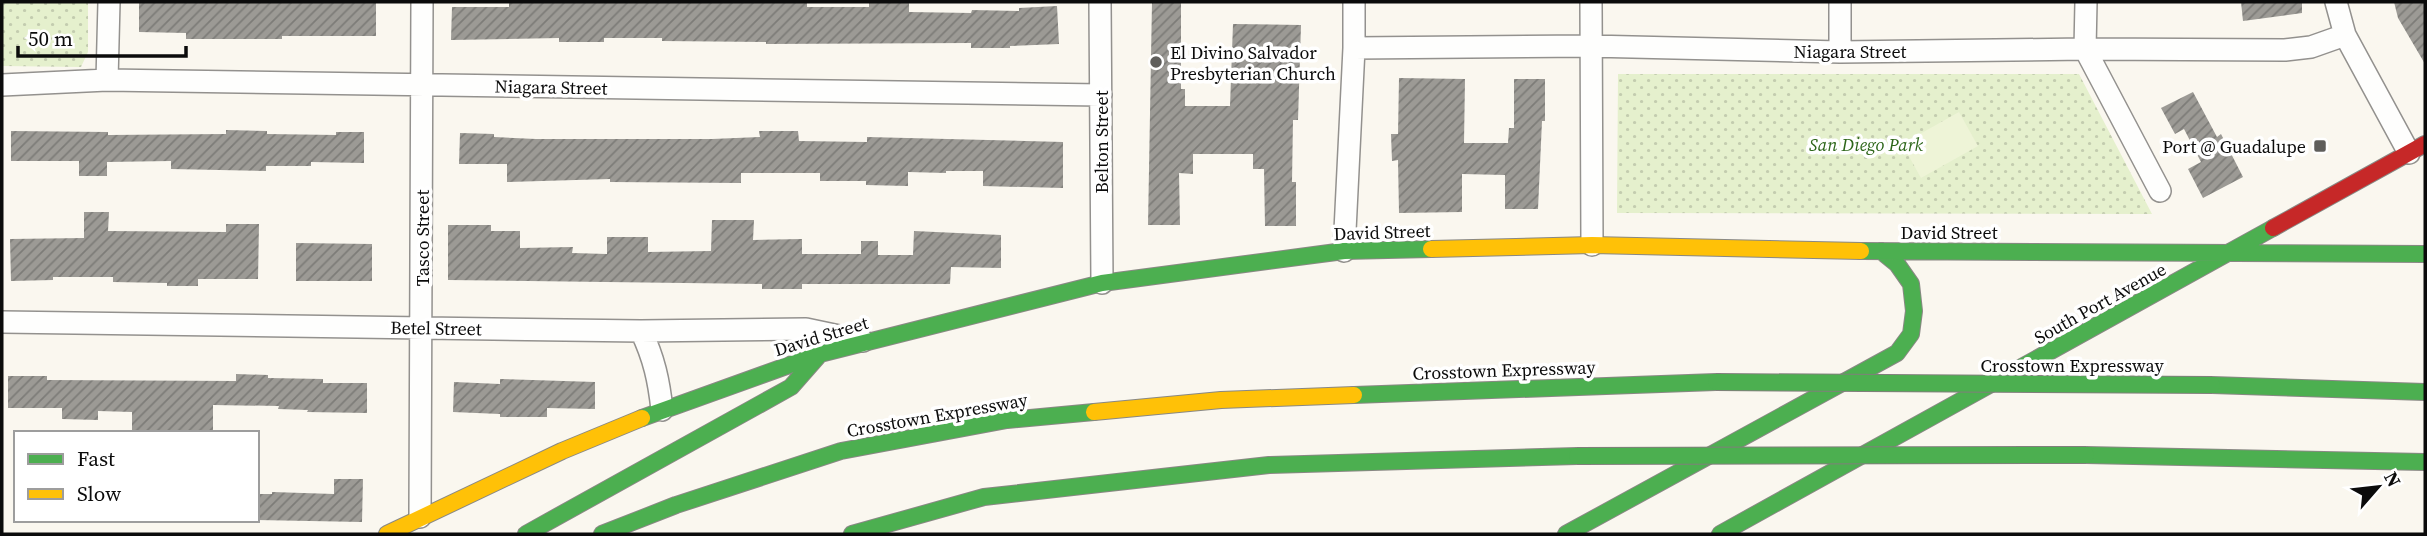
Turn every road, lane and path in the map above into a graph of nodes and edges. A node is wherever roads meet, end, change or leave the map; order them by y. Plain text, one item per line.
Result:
1 (109, 2) edge
2 (422, 2) edge
3 (1101, 2) edge
4 (1354, 2) edge
5 (1591, 2) edge
6 (1840, 2) edge
7 (2086, 2) edge
8 (2336, 2) edge
9 (2344, 35) junction
10 (1590, 46) junction
11 (1354, 48) junction
12 (2085, 49) junction
13 (1840, 52) junction
14 (107, 80) junction
15 (2, 85) edge
16 (422, 85) junction
17 (1101, 94) junction
18 (2417, 149) edge
19 (2160, 191) dead end
20 (1592, 245) junction
21 (1344, 251) junction
22 (1881, 251) junction
23 (2230, 253) junction
24 (2425, 254) edge
25 (1102, 283) junction
26 (2, 322) edge
27 (422, 327) junction
28 (641, 331) junction
29 (868, 342) junction
30 (820, 354) junction
31 (2425, 392) edge
32 (662, 411) junction
33 (2425, 462) edge
34 (420, 517) junction
35 (387, 534) edge
36 (526, 534) edge
37 (602, 534) edge
38 (852, 534) edge
39 (1566, 534) edge
40 (1720, 534) edge

1 - 14 street
2 - 16 street, Tasco Street
3 - 17 street, Belton Street
4 - 11 street
5 - 10 street
6 - 13 street
7 - 12 street
8 - 9 street
9 - 12 street, Niagara Street
9 - 18 street
10 - 11 street, Niagara Street
10 - 13 street, Niagara Street
10 - 20 street
11 - 21 street
12 - 13 street, Niagara Street
12 - 19 street
14 - 15 street, Niagara Street
14 - 16 street, Niagara Street
16 - 17 street, Niagara Street
16 - 27 street, Tasco Street
17 - 25 street, Belton Street
18 - 23 main road, South Port Avenue
20 - 21 main road, David Street
20 - 22 main road, David Street
21 - 25 main road, David Street
22 - 23 main road, David Street
22 - 39 main road
23 - 24 main road, David Street
23 - 40 main road, South Port Avenue
25 - 29 main road, David Street
26 - 27 street, Betel Street
27 - 28 street, Betel Street
27 - 34 street, Tasco Street
28 - 29 street, Betel Street
28 - 32 street
29 - 30 main road, David Street
30 - 32 main road, David Street
30 - 36 main road
31 - 37 main road, Crosstown Expressway, bridge
32 - 34 main road, David Street
33 - 38 main road, bridge
34 - 35 main road, David Street

